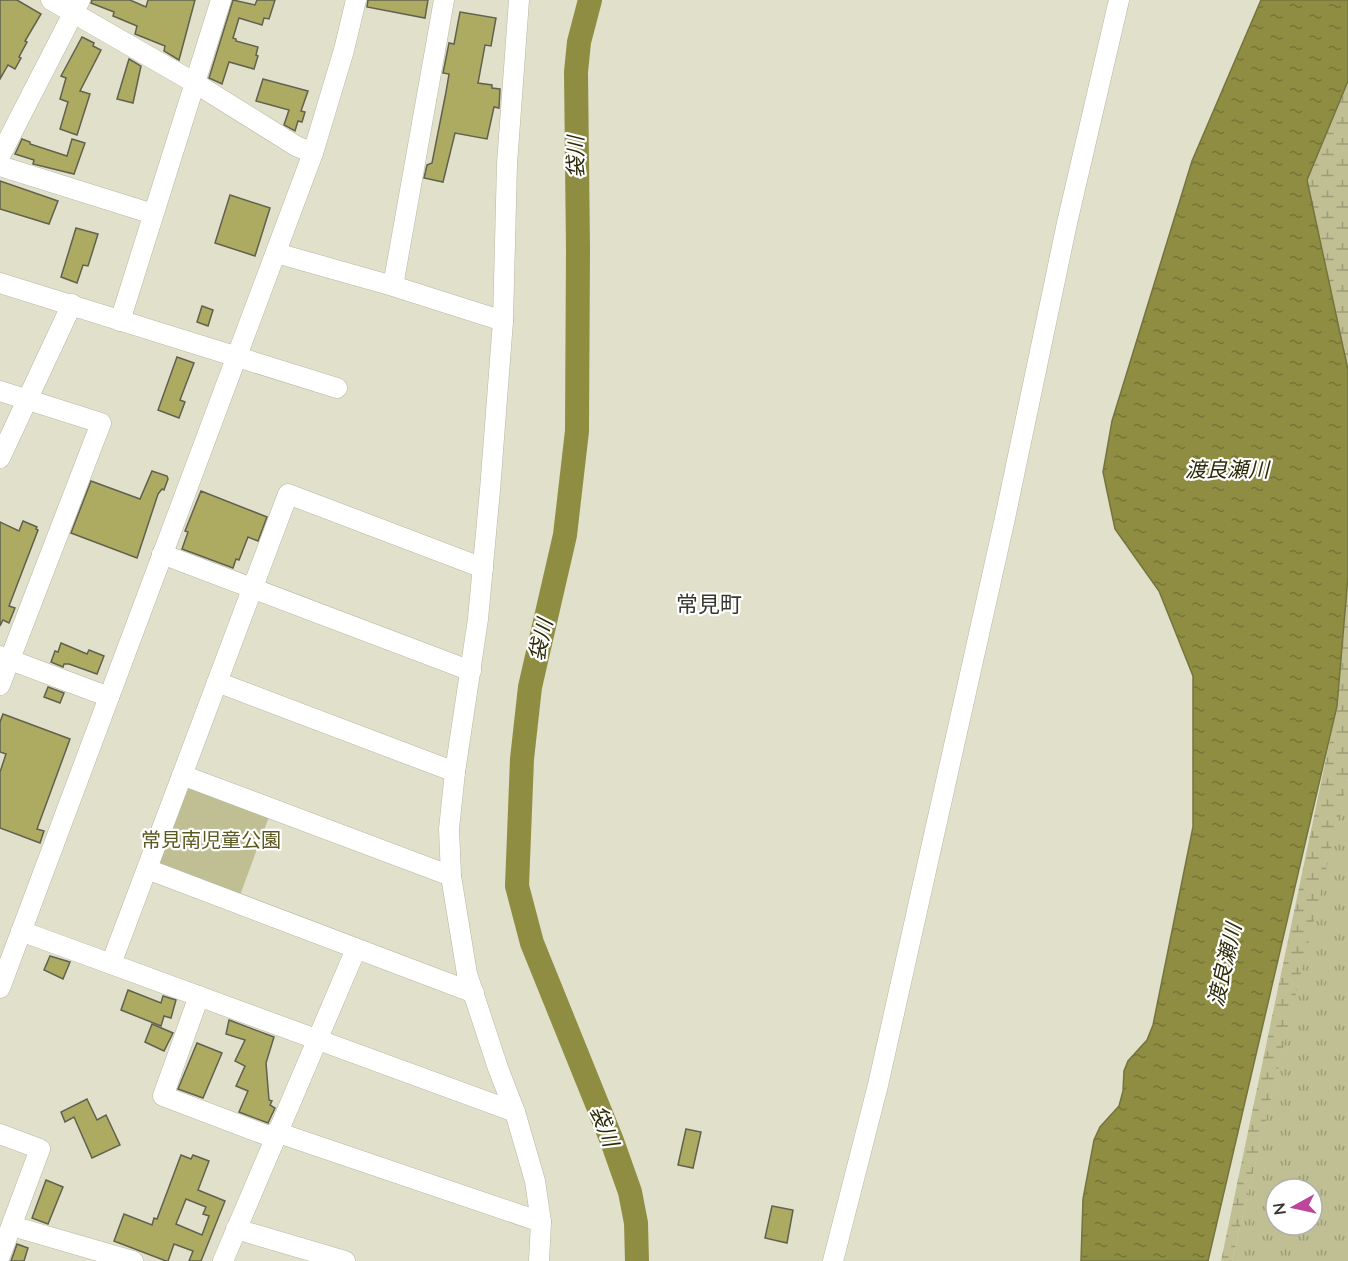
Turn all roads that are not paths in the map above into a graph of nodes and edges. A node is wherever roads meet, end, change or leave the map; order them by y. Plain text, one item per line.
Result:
1 (51, 0) edge
2 (220, 0) edge
3 (356, 0) edge
4 (444, 0) edge
5 (519, 0) edge
6 (1119, 0) edge
7 (77, 7) edge
8 (195, 83) junction
9 (313, 153) junction
10 (0, 156) edge
11 (0, 166) edge
12 (153, 214) junction
13 (276, 253) junction
14 (0, 283) edge
15 (393, 286) junction
16 (72, 304) junction
17 (120, 321) junction
18 (503, 321) junction
19 (237, 356) junction
20 (337, 388) dead end
21 (0, 391) edge
22 (27, 399) junction
23 (0, 458) edge
24 (162, 554) junction
25 (483, 568) junction
26 (253, 588) junction
27 (5, 658) edge
28 (471, 671) junction
29 (218, 682) junction
30 (0, 685) edge
31 (109, 697) junction
32 (455, 772) junction
33 (182, 775) junction
34 (147, 869) junction
35 (452, 876) junction
36 (21, 931) junction
37 (356, 949) junction
38 (111, 964) junction
39 (0, 988) edge
40 (474, 993) junction
41 (199, 996) junction
42 (317, 1039) junction
43 (515, 1112) junction
44 (0, 1134) edge
45 (275, 1135) junction
46 (541, 1222) junction
47 (12, 1226) junction
48 (236, 1229) junction
49 (0, 1256) edge
50 (133, 1261) edge
51 (223, 1261) edge
52 (345, 1261) edge
53 (539, 1261) edge
54 (833, 1261) edge

1 - 7 street
2 - 8 street
3 - 9 street
4 - 15 street
5 - 18 street
6 - 54 street
7 - 8 street
7 - 10 street
8 - 9 street
8 - 12 street
9 - 13 street
11 - 12 street
12 - 17 street
13 - 15 street
13 - 19 street
14 - 16 street
15 - 18 street
16 - 17 street
16 - 22 street
17 - 19 street
18 - 25 street
19 - 20 street
19 - 24 street
21 - 22 street
22 - 23 street
22 - 27 street
24 - 26 street
24 - 31 street
25 - 26 street
25 - 28 street
26 - 28 street
26 - 29 street
27 - 30 street
27 - 31 street
28 - 32 street
29 - 32 street
29 - 33 street
31 - 36 street
32 - 35 street
33 - 34 street
33 - 35 street
34 - 37 street
34 - 38 street
35 - 40 street
36 - 38 street
36 - 39 street
37 - 40 street
37 - 42 street
38 - 41 street
40 - 43 street
41 - 42 street
41 - 45 street
42 - 43 street
42 - 45 street
43 - 46 street
44 - 47 street
45 - 46 street
45 - 48 street
46 - 53 street
47 - 49 street
47 - 50 street
48 - 51 street
48 - 52 street

